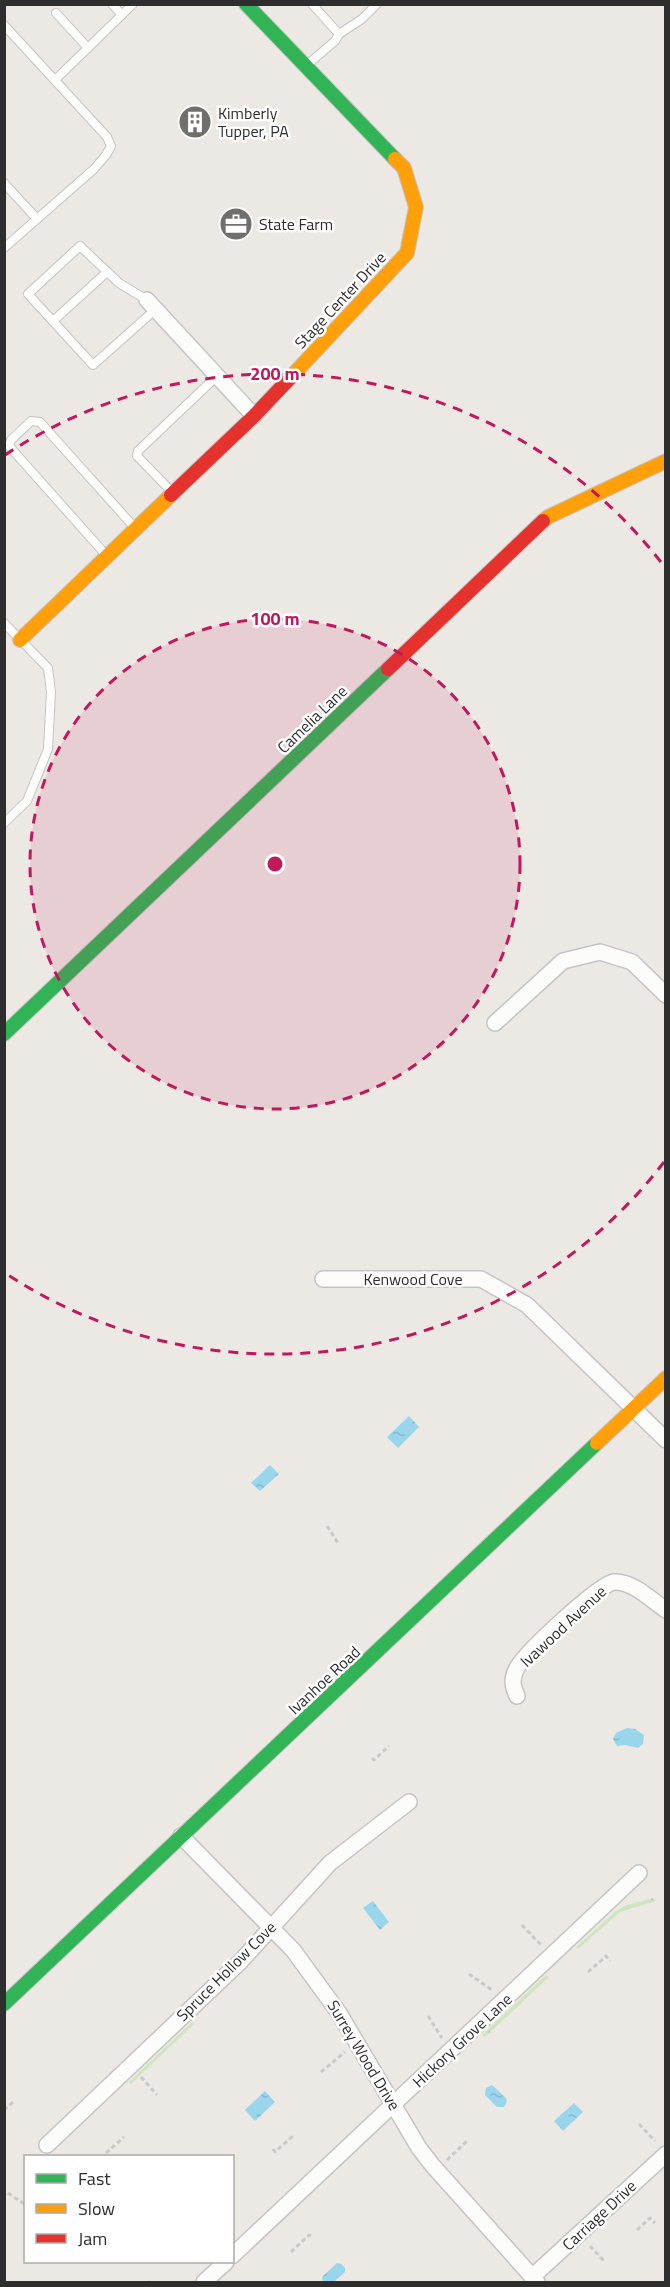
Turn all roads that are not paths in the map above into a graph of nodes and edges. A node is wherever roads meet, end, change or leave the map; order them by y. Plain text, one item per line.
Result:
1 (112, 4) edge
2 (133, 4) edge
3 (246, 4) edge
4 (312, 4) edge
5 (377, 4) edge
6 (56, 13) dead end
7 (122, 15) junction
8 (4, 25) edge
9 (339, 34) junction
10 (88, 48) junction
11 (306, 66) junction
12 (55, 80) junction
13 (4, 183) edge
14 (38, 219) junction
15 (4, 248) edge
16 (106, 272) junction
17 (151, 304) junction
18 (53, 321) junction
19 (217, 376) junction
20 (254, 416) junction
21 (665, 462) edge
22 (173, 493) junction
23 (135, 529) junction
24 (107, 556) junction
25 (4, 623) edge
26 (20, 640) junction
27 (4, 823) edge
28 (666, 995) edge
29 (495, 1023) dead end
30 (4, 1034) edge
31 (323, 1279) dead end
32 (666, 1378) edge
33 (634, 1409) junction
34 (666, 1440) edge
35 (666, 1610) edge
36 (518, 1696) dead end
37 (409, 1802) dead end
38 (181, 1836) junction
39 (639, 1873) dead end
40 (271, 1928) junction
41 (4, 2004) edge
42 (394, 2105) junction
43 (47, 2145) dead end
44 (666, 2154) edge
45 (234, 2254) edge
46 (225, 2263) edge
47 (534, 2280) edge
48 (204, 2283) edge

1 - 7 lane
2 - 7 lane
3 - 11 street, Stage Center Drive
4 - 9 lane
5 - 9 lane
6 - 10 lane
7 - 10 lane
8 - 12 lane
9 - 11 lane
10 - 12 lane
11 - 20 street, Stage Center Drive
12 - 14 lane
13 - 14 lane
14 - 15 lane
16 - 17 lane
16 - 18 lane
16 - 18 lane
17 - 18 lane
17 - 19 street
19 - 20 street
19 - 22 lane
20 - 22 street, Stage Center Drive
21 - 30 street, Camelia Lane
22 - 23 street, Stage Center Drive
23 - 24 street, Stage Center Drive
23 - 24 lane
24 - 26 street, Stage Center Drive
25 - 26 lane
26 - 27 lane
28 - 29 street
31 - 33 street, Kenwood Cove
32 - 33 street, Ivanhoe Road
33 - 34 street, Kenwood Cove
33 - 38 street, Ivanhoe Road
35 - 36 street, Ivawood Avenue
37 - 40 street, Spruce Hollow Cove
38 - 40 street, Surrey Wood Drive
38 - 41 street, Ivanhoe Road
39 - 42 street, Hickory Grove Lane
40 - 42 street, Surrey Wood Drive
40 - 43 street, Spruce Hollow Cove
42 - 45 street, Hickory Grove Lane
42 - 47 street, Surrey Wood Drive
44 - 47 street, Carriage Drive
46 - 48 street

